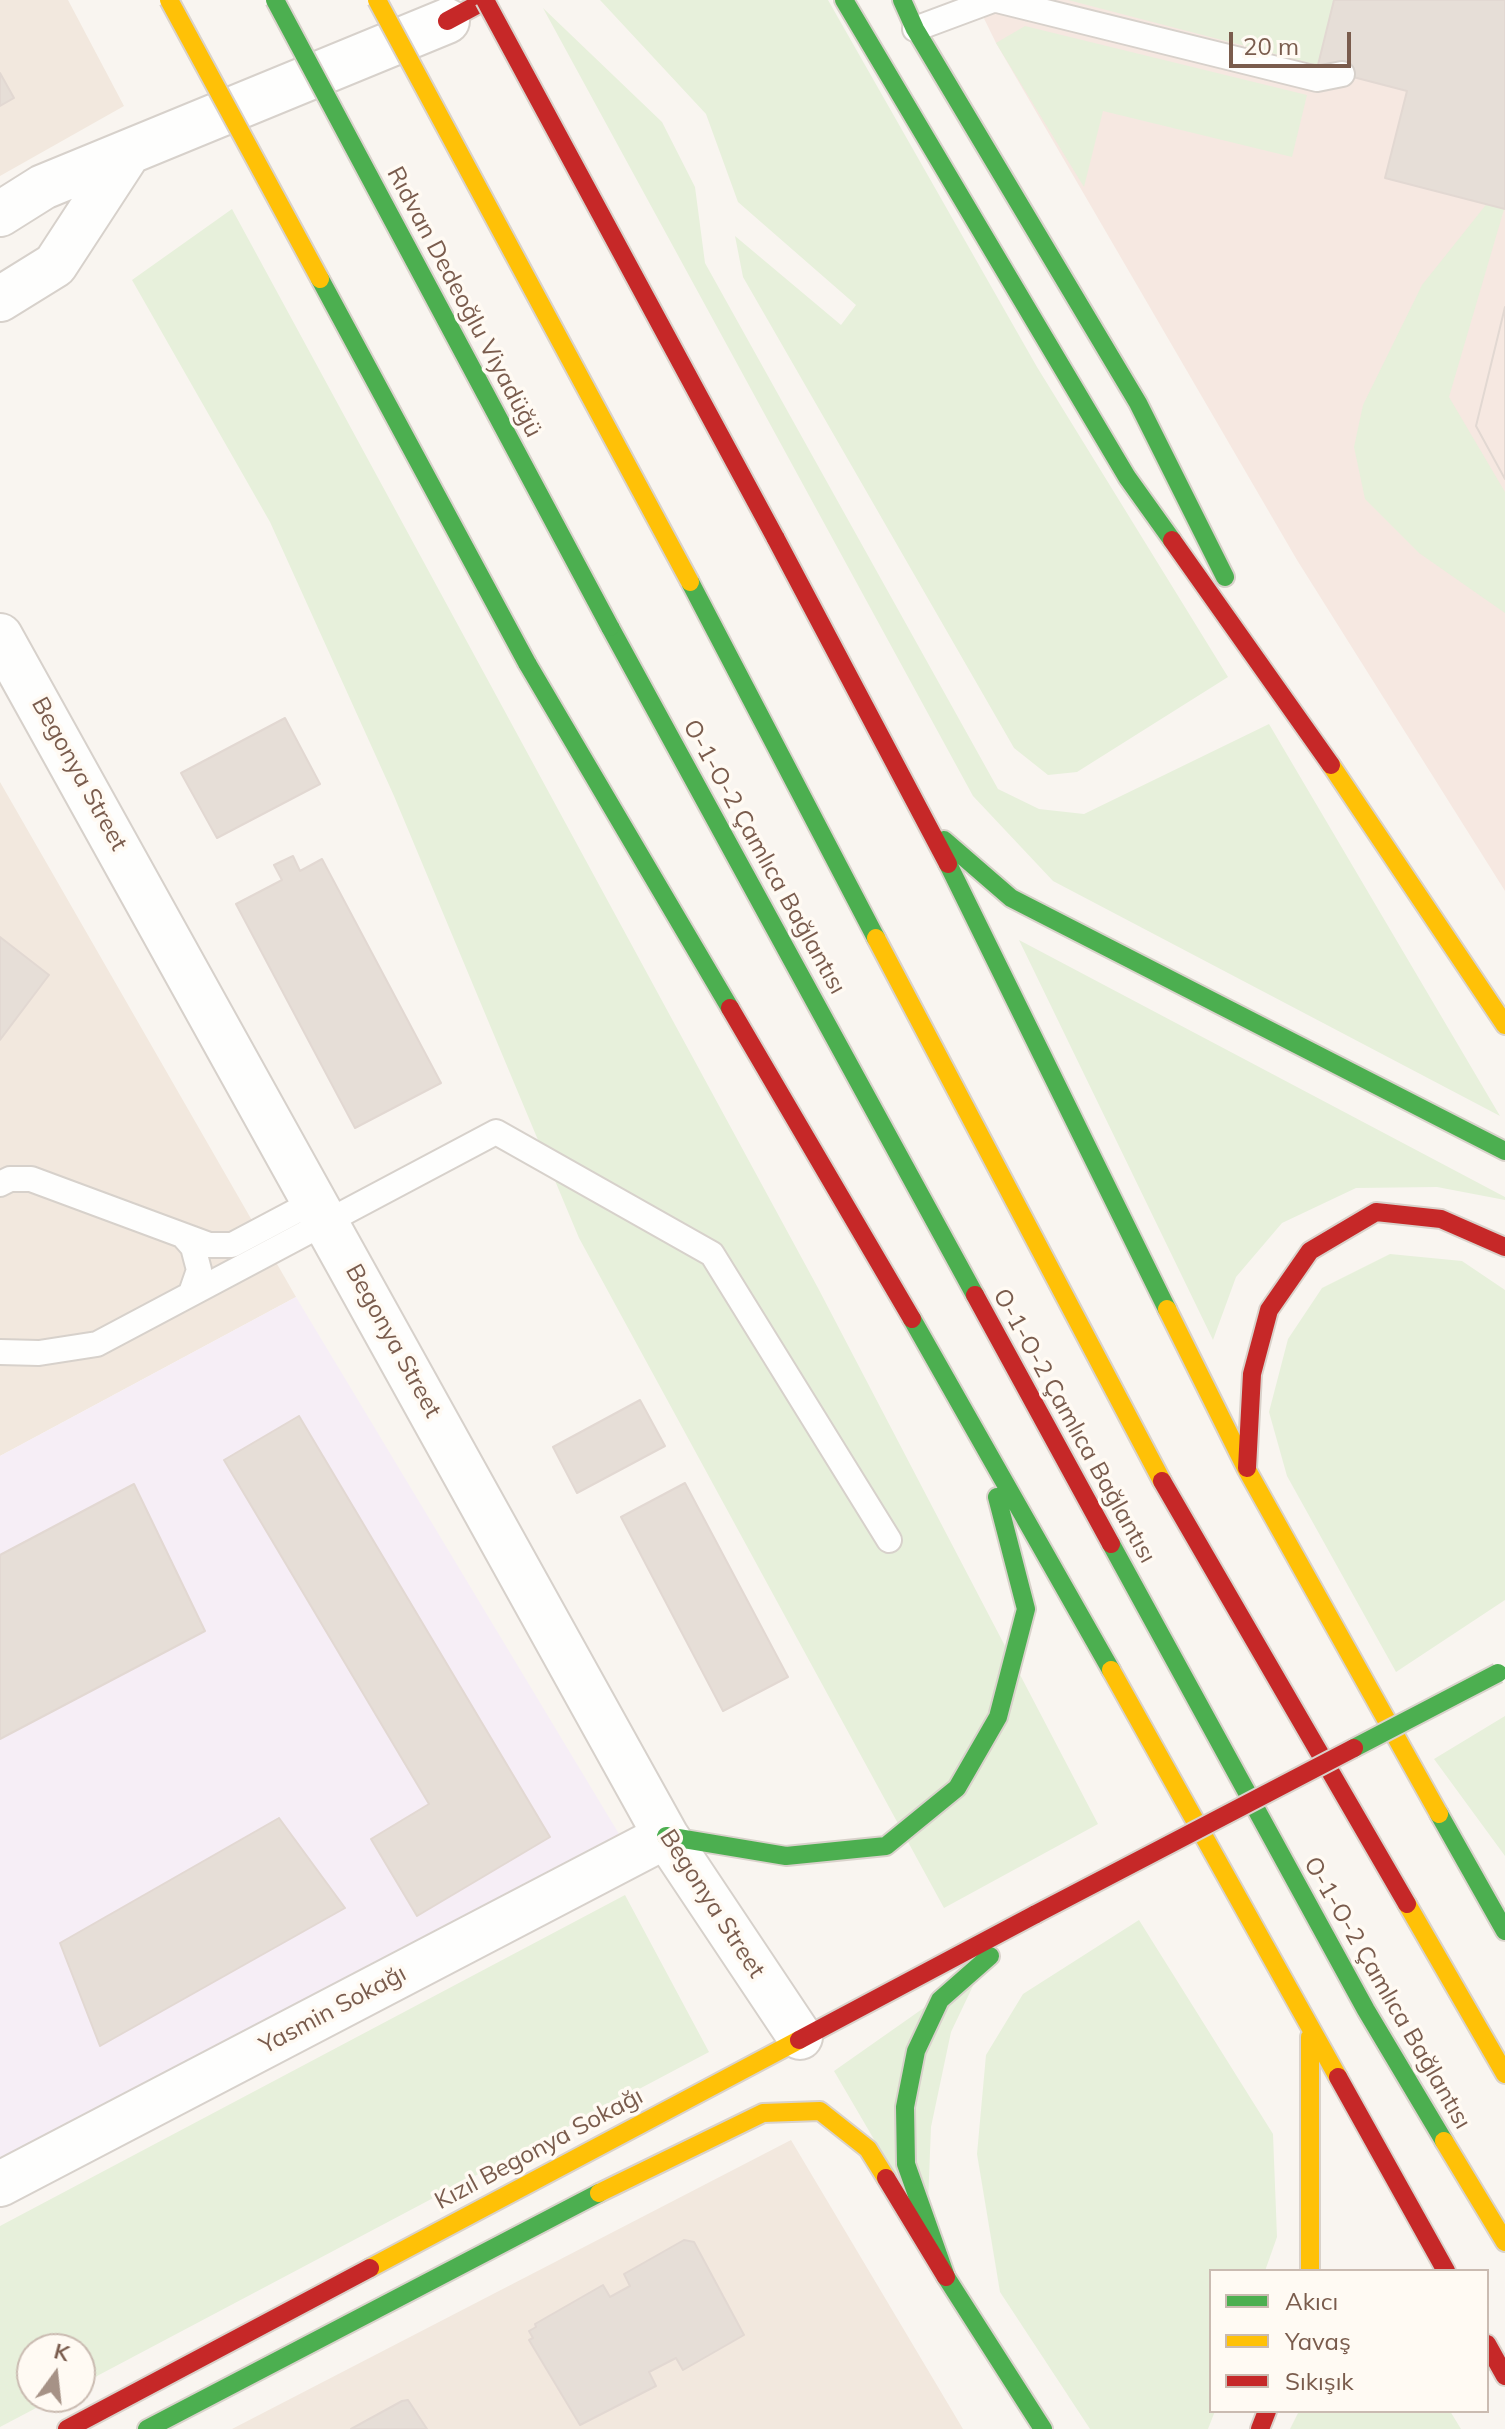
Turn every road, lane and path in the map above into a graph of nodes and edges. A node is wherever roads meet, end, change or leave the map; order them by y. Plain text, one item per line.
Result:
1 (169, 0) edge
2 (275, 0) edge
3 (377, 0) edge
4 (485, 0) edge
5 (844, 0) edge
6 (902, 0) edge
7 (995, 0) edge
8 (1043, 5) edge
9 (456, 11) edge
10 (915, 29) junction
11 (1342, 74) dead end
12 (128, 153) junction
13 (0, 214) edge
14 (0, 299) edge
15 (610, 627) joint
16 (0, 636) edge
17 (1281, 690) junction
18 (930, 828) junction
19 (1505, 1025) edge
20 (1505, 1151) edge
21 (0, 1184) edge
22 (321, 1211) junction
23 (185, 1238) junction
24 (1505, 1247) edge
25 (191, 1293) junction
26 (0, 1352) edge
27 (981, 1436) junction
28 (1247, 1470) junction
29 (889, 1540) dead end
30 (1503, 1669) edge
31 (666, 1836) junction
32 (1036, 1914) junction
33 (1505, 1931) edge
34 (1309, 2030) junction
35 (800, 2037) junction
36 (1505, 2074) edge
37 (0, 2184) edge
38 (1505, 2242) edge
39 (1310, 2269) edge
40 (1445, 2269) edge
41 (946, 2277) junction
42 (1489, 2348) edge
43 (1505, 2376) edge
44 (67, 2429) edge
45 (147, 2429) edge
46 (1043, 2429) edge

1 - 27 main road, bridge
2 - 15 main road, Rıdvan Dedeoğlu Viyadüğü, bridge
3 - 36 main road, O-1-O-2 Çamlıca Bağlantısı, bridge
4 - 9 main road
4 - 18 main road, bridge
5 - 17 main road
6 - 10 main road
7 - 8 lane
7 - 10 lane
8 - 11 lane
9 - 12 street
10 - 17 main road
12 - 13 street
12 - 14 street
15 - 38 main road, O-1-O-2 Çamlıca Bağlantısı
16 - 22 street, Begonya Street
17 - 19 main road
18 - 20 main road
18 - 28 main road
21 - 23 lane
22 - 23 lane
22 - 25 lane
22 - 29 lane
22 - 31 street, Begonya Street
23 - 25 lane
24 - 28 main road
25 - 26 lane
27 - 31 main road
27 - 34 main road
28 - 33 main road
30 - 32 main road, bridge
31 - 35 street, Begonya Street
31 - 37 street, Yasmin Sokağı
32 - 35 main road, Kızıl Begonya Sokağı
32 - 41 main road
34 - 39 main road
34 - 40 main road
35 - 44 main road, Kızıl Begonya Sokağı
41 - 45 main road
41 - 46 main road
42 - 43 main road

